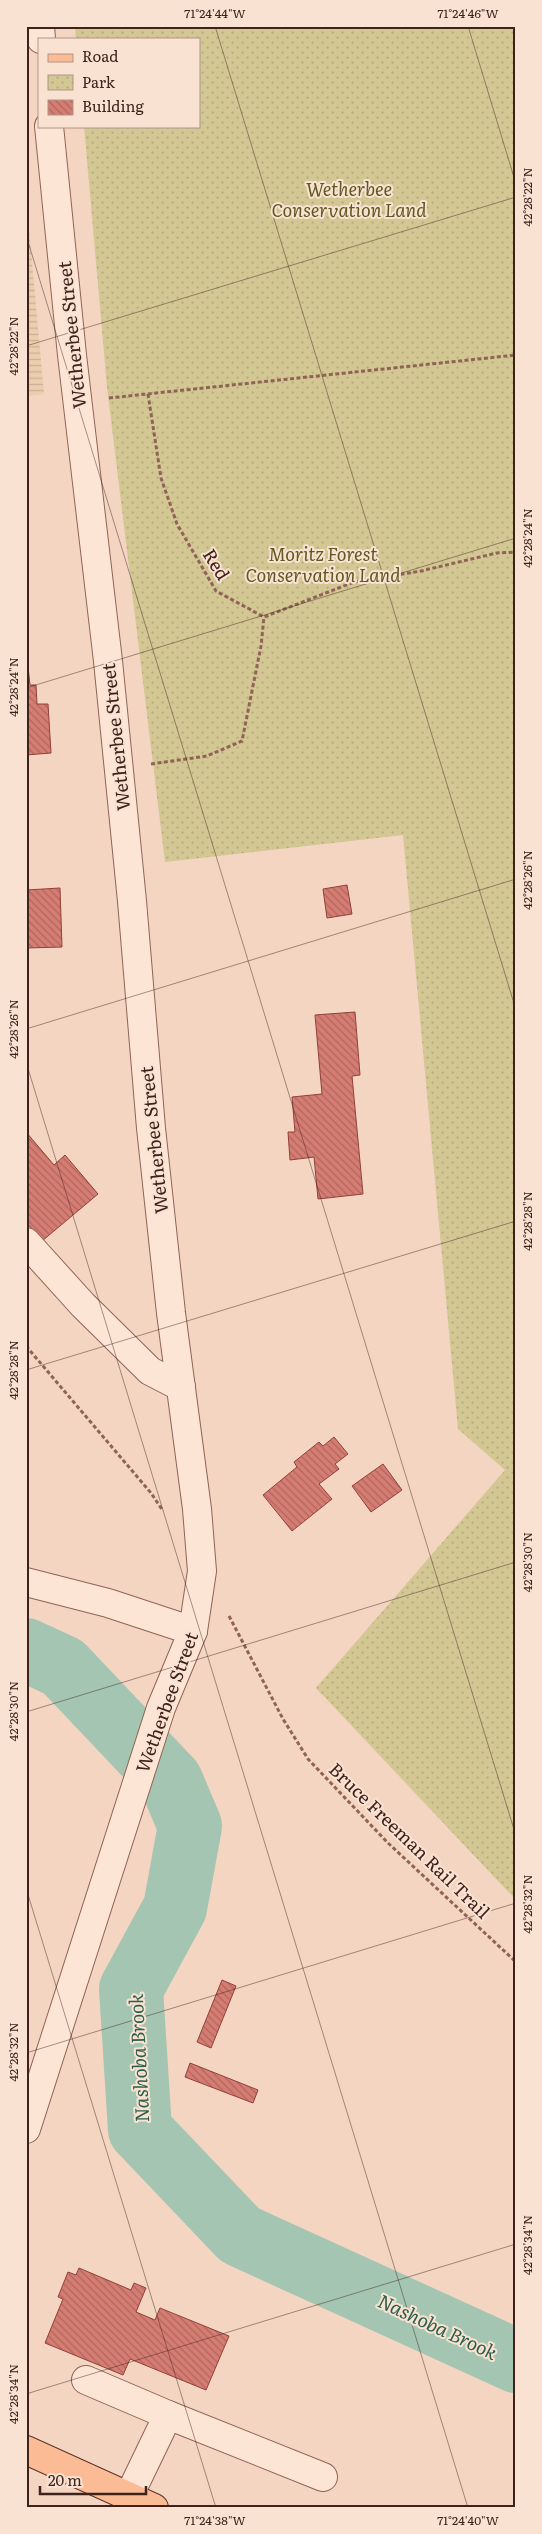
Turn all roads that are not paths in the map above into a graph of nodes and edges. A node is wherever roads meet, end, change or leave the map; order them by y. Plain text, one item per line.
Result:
1 (49, 128) edge
2 (26, 1242) edge
3 (181, 1387) junction
4 (26, 1582) edge
5 (193, 1631) junction
6 (26, 2129) edge
7 (86, 2380) dead end
8 (168, 2415) junction
9 (26, 2450) edge
10 (323, 2477) dead end
11 (129, 2496) junction
12 (154, 2508) edge

1 - 3 street, Wetherbee Street
2 - 3 street
3 - 5 street, Wetherbee Street
4 - 5 street
5 - 6 street, Wetherbee Street
7 - 8 street
8 - 10 street
8 - 11 street
9 - 11 main road
11 - 12 main road

